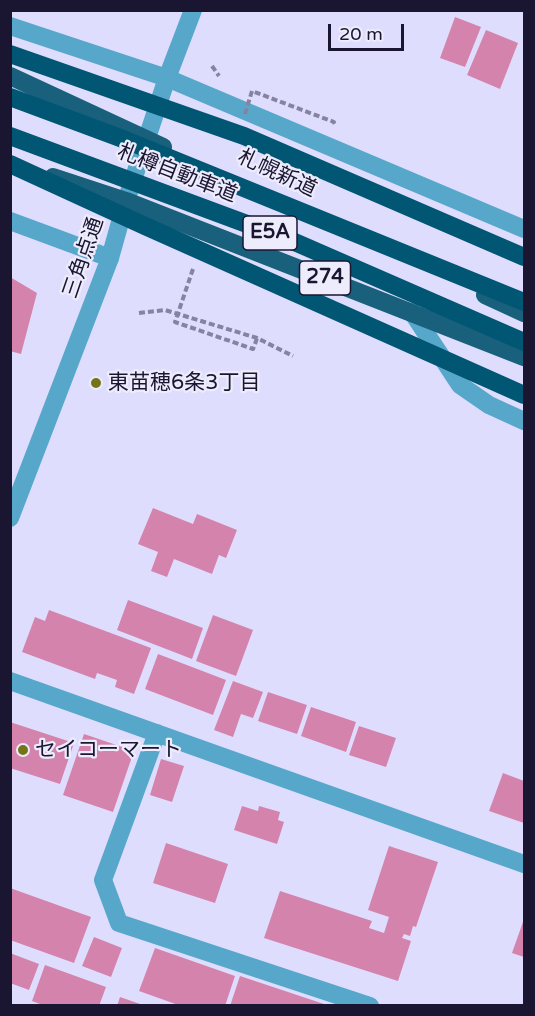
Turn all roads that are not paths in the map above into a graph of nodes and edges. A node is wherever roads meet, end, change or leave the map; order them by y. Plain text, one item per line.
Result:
1 (193, 10) edge
2 (10, 26) edge
3 (10, 54) edge
4 (10, 76) edge
5 (166, 78) junction
6 (10, 97) edge
7 (10, 136) edge
8 (147, 139) junction
9 (10, 163) edge
10 (126, 201) junction
11 (10, 221) edge
12 (525, 230) edge
13 (525, 257) edge
14 (110, 258) junction
15 (525, 302) edge
16 (412, 312) junction
17 (525, 313) edge
18 (525, 342) edge
19 (525, 357) edge
20 (525, 394) edge
21 (525, 421) edge
22 (10, 518) edge
23 (10, 681) edge
24 (157, 733) junction
25 (525, 864) edge
26 (370, 1005) edge

1 - 5 street, 三角点通
2 - 5 street
3 - 13 highway, bridge
4 - 8 highway, 札幌新道 / 274
5 - 8 street, 三角点通
5 - 12 street
6 - 15 highway, 札樽自動車道 / E5A, bridge
7 - 18 highway, 札樽自動車道 / E5A, bridge
8 - 10 street, 三角点通
8 - 17 highway, 札幌新道 / 274
9 - 10 highway, 274
9 - 20 highway, bridge
10 - 14 street, 三角点通
10 - 16 highway, 274
11 - 14 street
14 - 22 street, 三角点通
16 - 19 highway, 274
16 - 21 street
23 - 24 street
24 - 25 street
24 - 26 street

